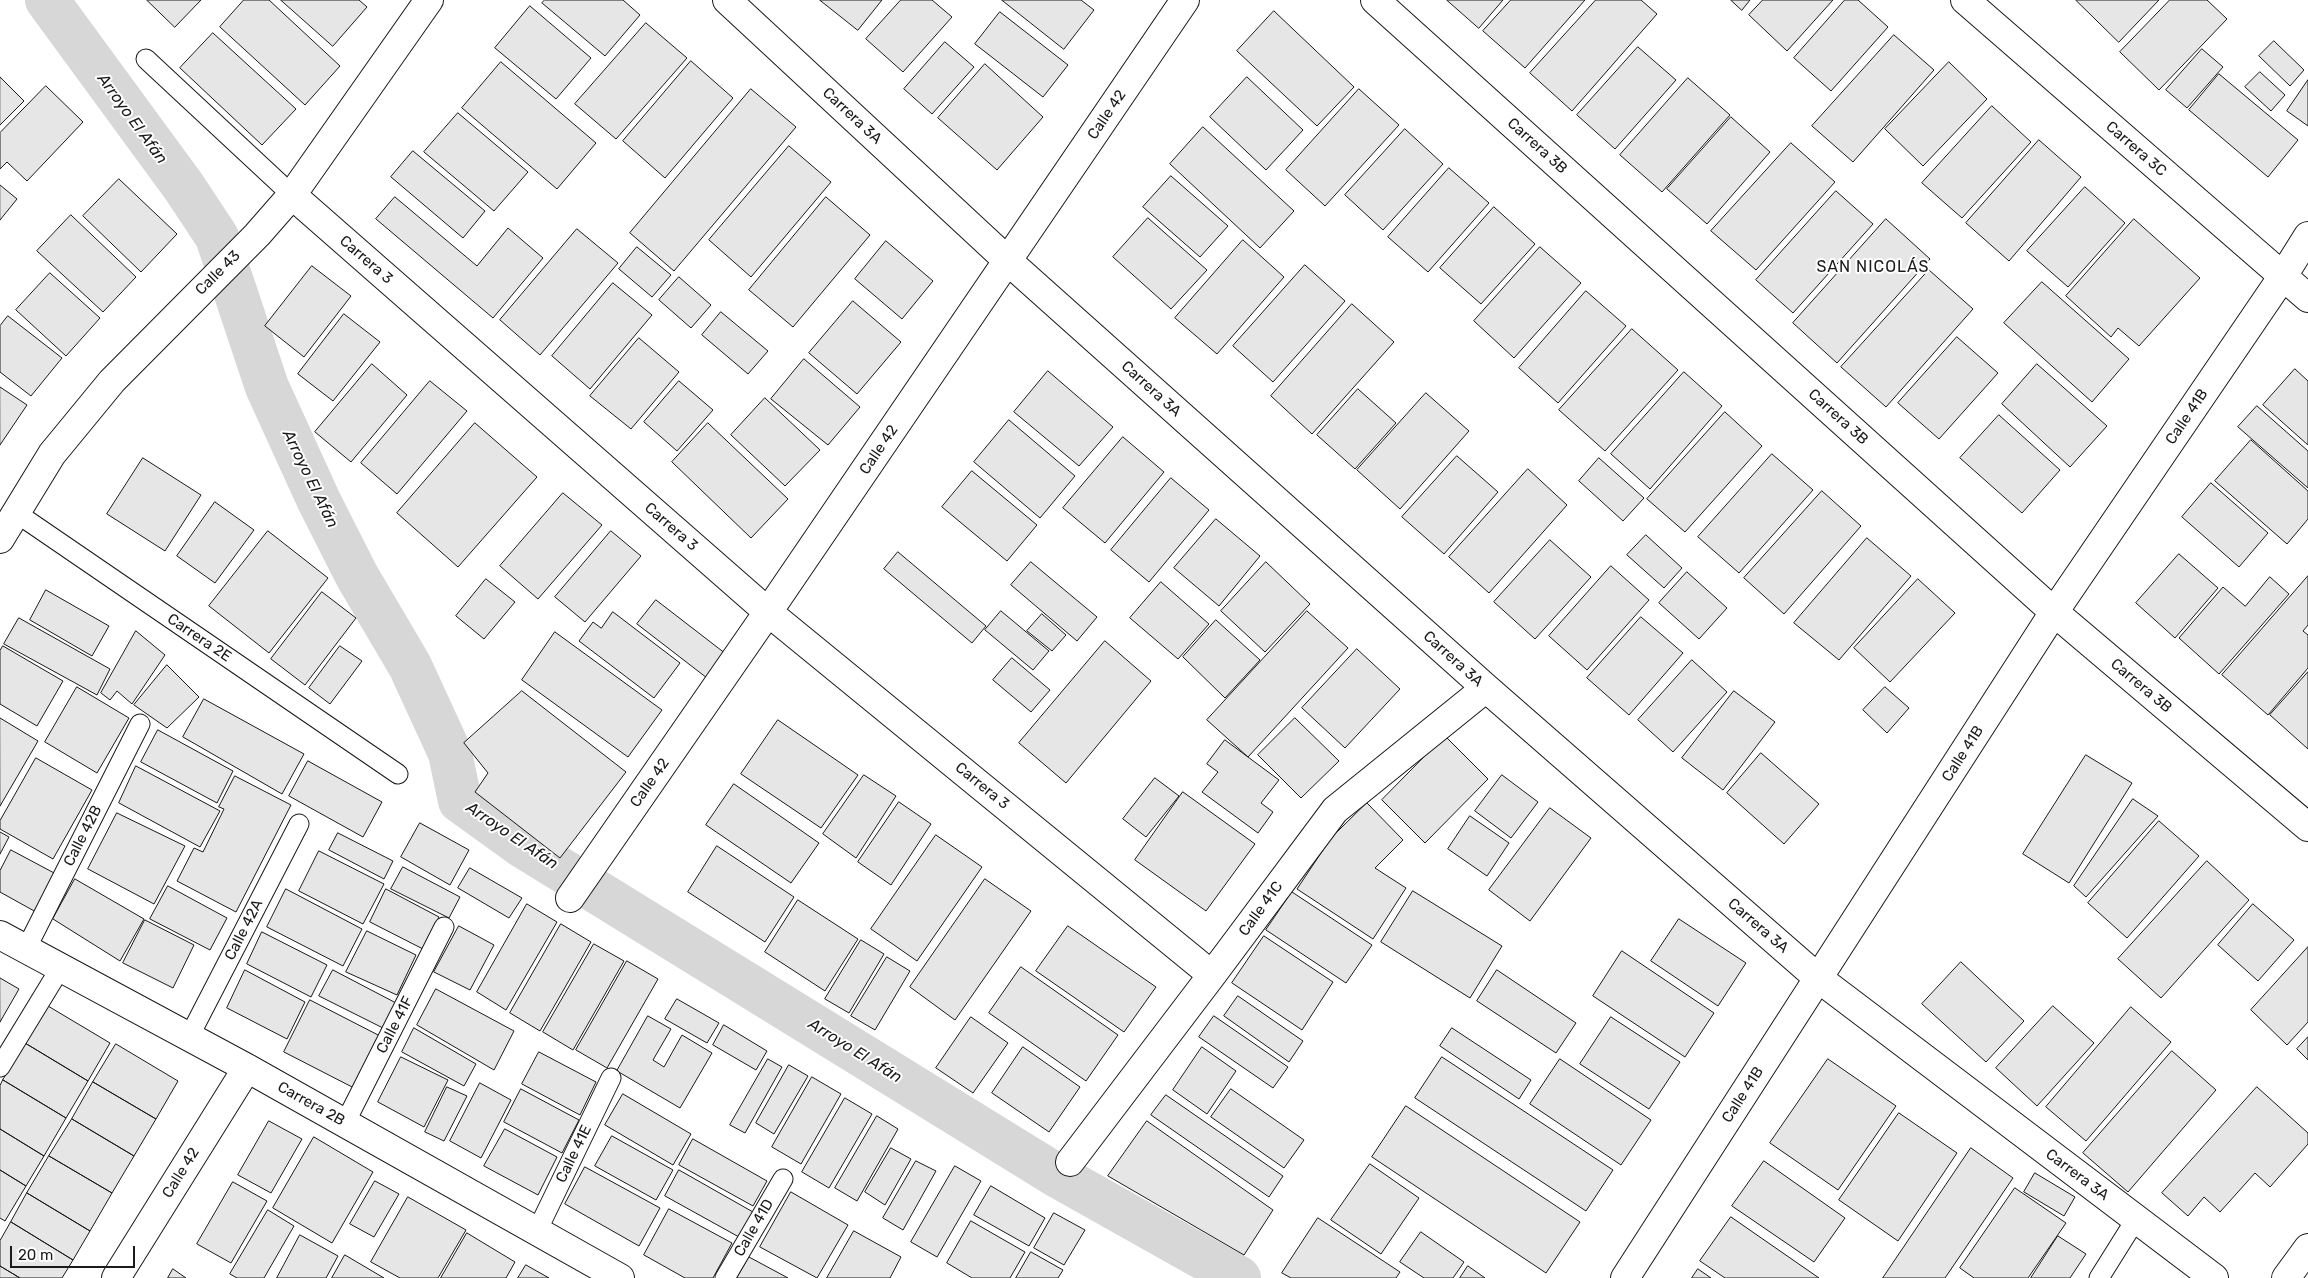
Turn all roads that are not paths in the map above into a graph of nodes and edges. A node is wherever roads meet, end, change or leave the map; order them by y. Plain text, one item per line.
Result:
1 (429, 0) edge
2 (727, 0) edge
3 (1186, 0) edge
4 (1374, 0) edge
5 (1965, 0) edge
6 (146, 59) dead end
7 (292, 195) junction
8 (2308, 236) edge
9 (1008, 261) junction
10 (2283, 276) junction
11 (2308, 298) edge
12 (8, 506) edge
13 (0, 539) edge
14 (768, 612) junction
15 (2054, 612) junction
16 (1486, 688) junction
17 (140, 724) dead end
18 (398, 774) dead end
19 (299, 824) dead end
20 (2308, 827) edge
21 (570, 898) dead end
22 (444, 927) dead end
23 (0, 935) edge
24 (26, 949) junction
25 (61, 967) junction
26 (1212, 975) junction
27 (1818, 978) junction
28 (189, 1037) junction
29 (0, 1067) edge
30 (247, 1068) junction
31 (611, 1078) dead end
32 (345, 1123) junction
33 (1070, 1162) dead end
34 (783, 1179) dead end
35 (2136, 1219) junction
36 (537, 1231) junction
37 (2308, 1248) edge
38 (116, 1278) edge
39 (620, 1278) edge
40 (725, 1278) edge
41 (1625, 1278) edge
42 (2099, 1278) edge
43 (2214, 1278) edge
44 (2286, 1278) edge

1 - 7 street, Calle 43
2 - 9 street, Carrera 3A
3 - 9 street, Calle 42
4 - 15 street, Carrera 3B
5 - 10 street, Carrera 3C
6 - 7 lane, Carrera 3
7 - 12 street, Calle 43
7 - 14 street, Carrera 3
8 - 10 street, Calle 41B
9 - 14 street, Calle 42
9 - 16 street, Carrera 3A
10 - 11 street, Carrera 3C
10 - 15 street, Calle 41B
12 - 13 street, Calle 43
12 - 18 lane, Carrera 2E
14 - 21 street, Calle 42
14 - 26 street, Carrera 3
15 - 20 street, Carrera 3B
15 - 27 street, Calle 41B
16 - 26 street, Calle 41C
16 - 27 street, Carrera 3A
17 - 24 lane, Calle 42B
19 - 28 lane, Calle 42A
22 - 32 lane, Calle 41F
23 - 24 street, Carrera 2B
24 - 25 street, Carrera 2B
25 - 28 street, Carrera 2B
25 - 29 lane
26 - 33 street, Calle 41C
27 - 35 street, Carrera 3A
27 - 41 street, Calle 41B
28 - 30 street, Carrera 2B
30 - 32 street, Carrera 2B
30 - 38 street, Calle 42
31 - 36 lane, Calle 41E
32 - 36 street, Carrera 2B
34 - 40 lane, Calle 41D
35 - 42 lane
35 - 43 street, Carrera 3A
36 - 39 street, Carrera 2B
37 - 44 street

